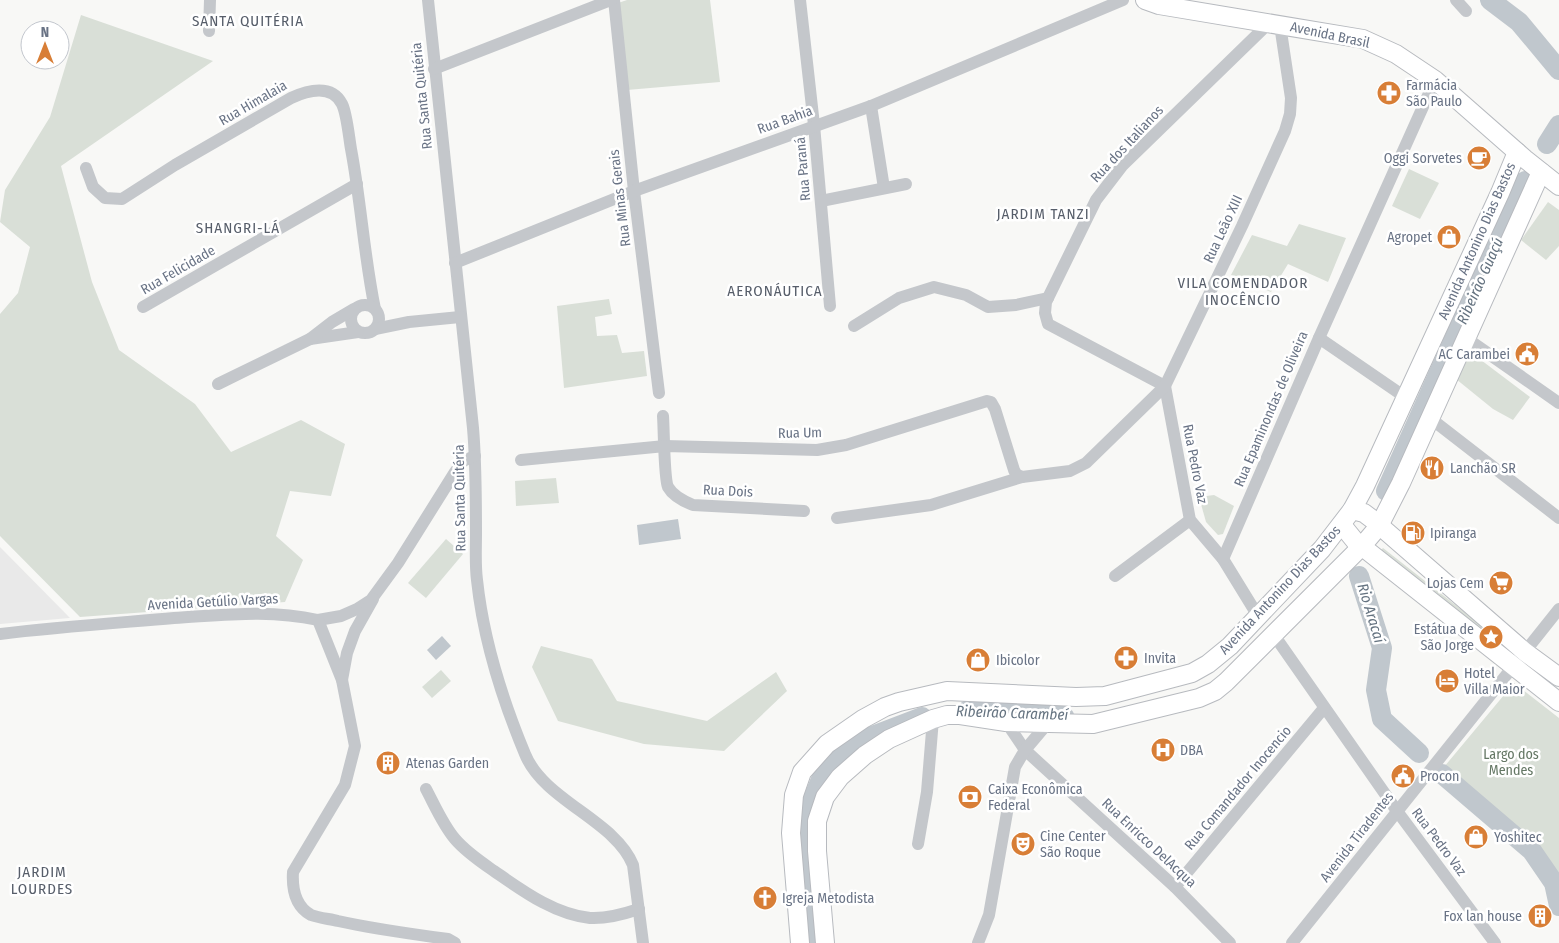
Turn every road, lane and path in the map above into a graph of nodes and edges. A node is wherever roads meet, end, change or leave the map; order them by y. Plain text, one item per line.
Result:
1 (210, 0) edge
2 (428, 0) edge
3 (612, 0) edge
4 (800, 0) edge
5 (1123, 0) edge
6 (1145, 0) edge
7 (1456, 0) edge
8 (1466, 11) dead end
9 (1274, 24) junction
10 (209, 31) dead end
11 (434, 69) junction
12 (1435, 80) junction
13 (871, 106) junction
14 (814, 125) junction
15 (1517, 152) junction
16 (86, 168) dead end
17 (1541, 172) junction
18 (357, 184) junction
19 (906, 184) dead end
20 (1559, 186) edge
21 (884, 188) junction
22 (634, 191) junction
23 (821, 201) junction
24 (455, 263) junction
25 (370, 284) junction
26 (1048, 298) junction
27 (830, 306) dead end
28 (143, 307) dead end
29 (358, 307) junction
30 (377, 312) junction
31 (460, 316) junction
32 (408, 322) junction
33 (854, 326) dead end
34 (376, 329) junction
35 (358, 332) junction
36 (1318, 338) junction
37 (1466, 338) junction
38 (310, 339) junction
39 (218, 384) dead end
40 (1165, 386) junction
41 (659, 393) dead end
42 (1405, 397) junction
43 (1559, 403) edge
44 (664, 416) dead end
45 (1430, 418) junction
46 (665, 446) junction
47 (475, 456) junction
48 (521, 460) dead end
49 (1022, 477) junction
50 (1366, 486) junction
51 (1392, 501) junction
52 (1352, 510) junction
53 (804, 511) dead end
54 (837, 518) dead end
55 (1559, 518) edge
56 (1190, 520) junction
57 (1342, 525) junction
58 (1379, 526) junction
59 (1362, 546) junction
60 (1322, 549) junction
61 (1223, 559) junction
62 (1341, 567) junction
63 (1115, 576) dead end
64 (373, 596) junction
65 (1559, 609) edge
66 (1258, 616) junction
67 (318, 620) junction
68 (0, 634) edge
69 (1274, 635) junction
70 (1525, 652) junction
71 (1512, 666) junction
72 (1559, 677) edge
73 (342, 680) junction
74 (1559, 702) edge
75 (1324, 708) junction
76 (933, 719) junction
77 (1006, 722) junction
78 (1047, 724) junction
79 (1025, 750) junction
80 (426, 789) dead end
81 (1397, 811) junction
82 (918, 844) dead end
83 (1175, 887) junction
84 (639, 909) junction
85 (455, 943) edge
86 (643, 943) edge
87 (800, 943) edge
88 (825, 943) edge
89 (978, 943) edge
90 (1230, 943) edge
91 (1292, 943) edge
92 (1495, 943) edge

1 - 10 street
2 - 11 street, Rua Santa Quitéria
3 - 11 street
3 - 22 street, Rua Minas Gerais
4 - 14 street, Rua Paraná
5 - 13 street, Rua Bahia
6 - 9 main road, Avenida Brasil
7 - 8 street
9 - 12 main road, Avenida Brasil
9 - 26 street, Rua dos Italianos
9 - 40 street, Rua Leão XIII
11 - 24 street, Rua Santa Quitéria
12 - 15 main road, Avenida Brasil
12 - 36 street, Rua Epaminondas de Oliveira
13 - 14 street, Rua Bahia
13 - 21 street
14 - 22 street, Rua Bahia
14 - 23 street, Rua Paraná
15 - 17 main road, Avenida Brasil
15 - 42 main road, Avenida Antonino Dias Bastos
16 - 18 street, Rua Himalaia
17 - 20 main road, Avenida Brasil
17 - 37 main road, Avenida Antonino Dias Bastos
18 - 25 street, Rua Himalaia
18 - 28 street, Rua Felicidade
19 - 21 street
21 - 23 street
22 - 24 street, Rua Bahia
22 - 41 street, Rua Minas Gerais
23 - 27 street, Rua Paraná
24 - 31 street, Rua Santa Quitéria
25 - 29 street
25 - 30 street, Rua Himalaia
26 - 33 street
26 - 40 street, Rua dos Italianos
29 - 30 street
29 - 35 street
29 - 38 street
30 - 32 street
30 - 34 street
31 - 32 street
31 - 47 street, Rua Santa Quitéria
32 - 34 street
34 - 35 street
35 - 38 street
36 - 42 street
36 - 61 street, Rua Epaminondas de Oliveira
37 - 43 street
37 - 45 main road, Avenida Antonino Dias Bastos
38 - 39 street
40 - 49 street, Rua Leão XIII
40 - 56 street, Rua Pedro Vaz
42 - 50 main road, Avenida Antonino Dias Bastos
44 - 46 street, Rua Dois
45 - 51 main road, Avenida Antonino Dias Bastos
45 - 55 street
46 - 48 street, Rua Um
46 - 49 street, Rua Um
46 - 53 street, Rua Dois
47 - 64 street
47 - 84 street, Rua Santa Quitéria
49 - 54 street, Rua Leão XIII
50 - 51 main road
50 - 52 main road, Avenida Antonino Dias Bastos
51 - 58 main road, Avenida Antonino Dias Bastos
52 - 57 main road, Avenida Antonino Dias Bastos
52 - 58 main road
56 - 61 street, Rua Pedro Vaz
56 - 63 street
57 - 59 main road
57 - 60 main road, Avenida Antonino Dias Bastos
58 - 59 main road, Avenida Antonino Dias Bastos
58 - 70 main road
59 - 62 main road, Avenida Antonino Dias Bastos
59 - 71 main road
60 - 62 main road
60 - 66 main road, Avenida Antonino Dias Bastos
61 - 66 street, Rua Pedro Vaz
62 - 69 main road, Avenida Antonino Dias Bastos
64 - 67 street
64 - 73 street
65 - 70 street, Avenida Tiradentes
66 - 87 main road, Avenida Antonino Dias Bastos
67 - 68 street, Avenida Getúlio Vargas
67 - 73 street
69 - 75 street, Rua Pedro Vaz
69 - 78 main road, Avenida Antonino Dias Bastos
70 - 71 street, Avenida Tiradentes
70 - 72 main road
71 - 74 main road
71 - 81 street, Avenida Tiradentes
73 - 85 street
75 - 81 street, Rua Pedro Vaz
75 - 83 street, Rua Comandador Inocencio
76 - 77 main road, Avenida Antonino Dias Bastos
76 - 82 street
76 - 88 main road, Avenida Antonino Dias Bastos
77 - 78 main road, Avenida Antonino Dias Bastos
77 - 79 street, Rua Enricco DelAcqua
78 - 79 street
79 - 83 street, Rua Enricco DelAcqua
79 - 89 street
80 - 84 street
81 - 91 street, Avenida Tiradentes
81 - 92 street, Rua Pedro Vaz
83 - 90 street, Rua Enricco DelAcqua
84 - 86 street, Rua Santa Quitéria

